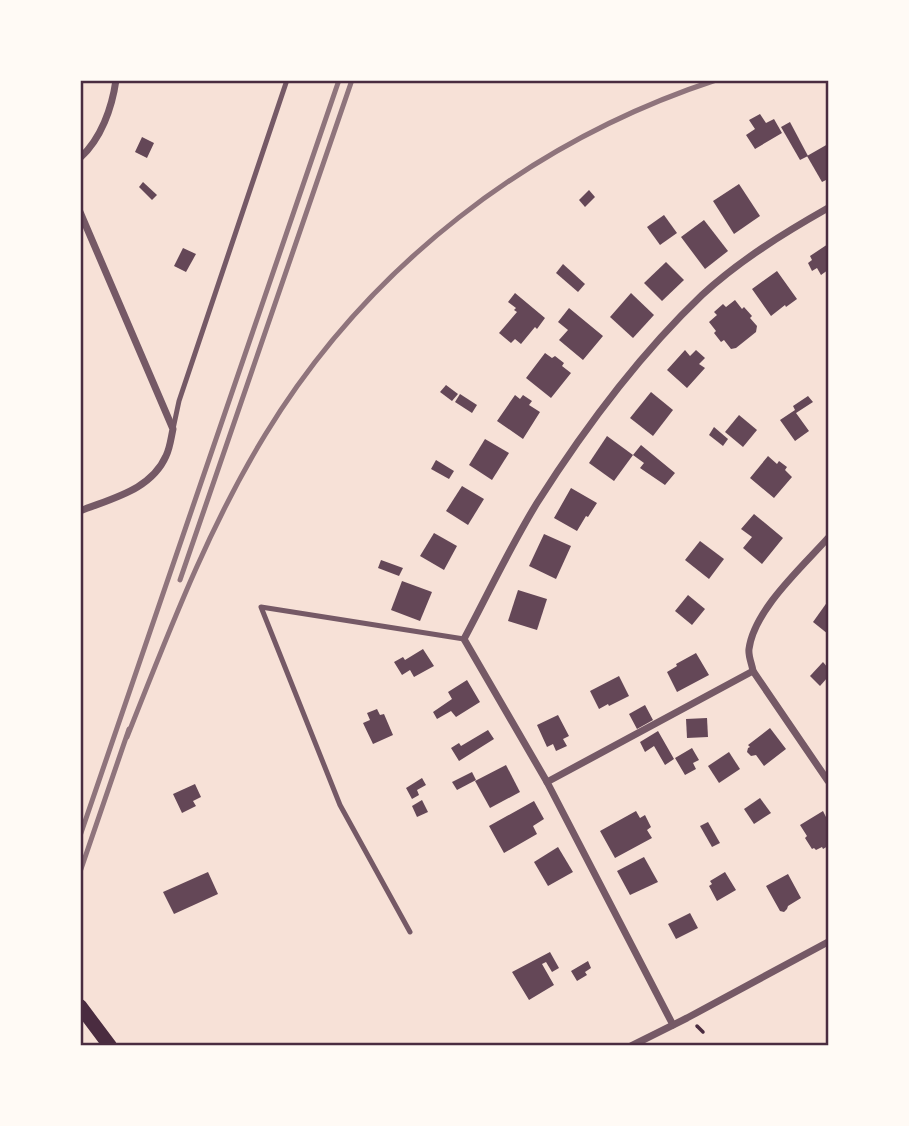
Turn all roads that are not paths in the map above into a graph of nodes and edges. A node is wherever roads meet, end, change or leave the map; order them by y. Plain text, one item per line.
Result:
1 (117, 80) edge
2 (287, 80) edge
3 (80, 158) edge
4 (828, 208) edge
5 (80, 212) edge
6 (173, 429) junction
7 (80, 511) edge
8 (828, 538) edge
9 (464, 639) junction
10 (753, 671) junction
11 (828, 781) edge
12 (547, 782) junction
13 (410, 932) dead end
14 (828, 942) edge
15 (82, 1008) edge
16 (673, 1025) junction
17 (110, 1045) edge
18 (631, 1045) edge

1 - 3 street
2 - 6 lane
4 - 9 street
5 - 6 street
6 - 7 street
8 - 10 street
9 - 12 street
9 - 13 lane
10 - 11 street
10 - 12 street
12 - 16 street
14 - 16 street
15 - 17 main road
16 - 18 street

